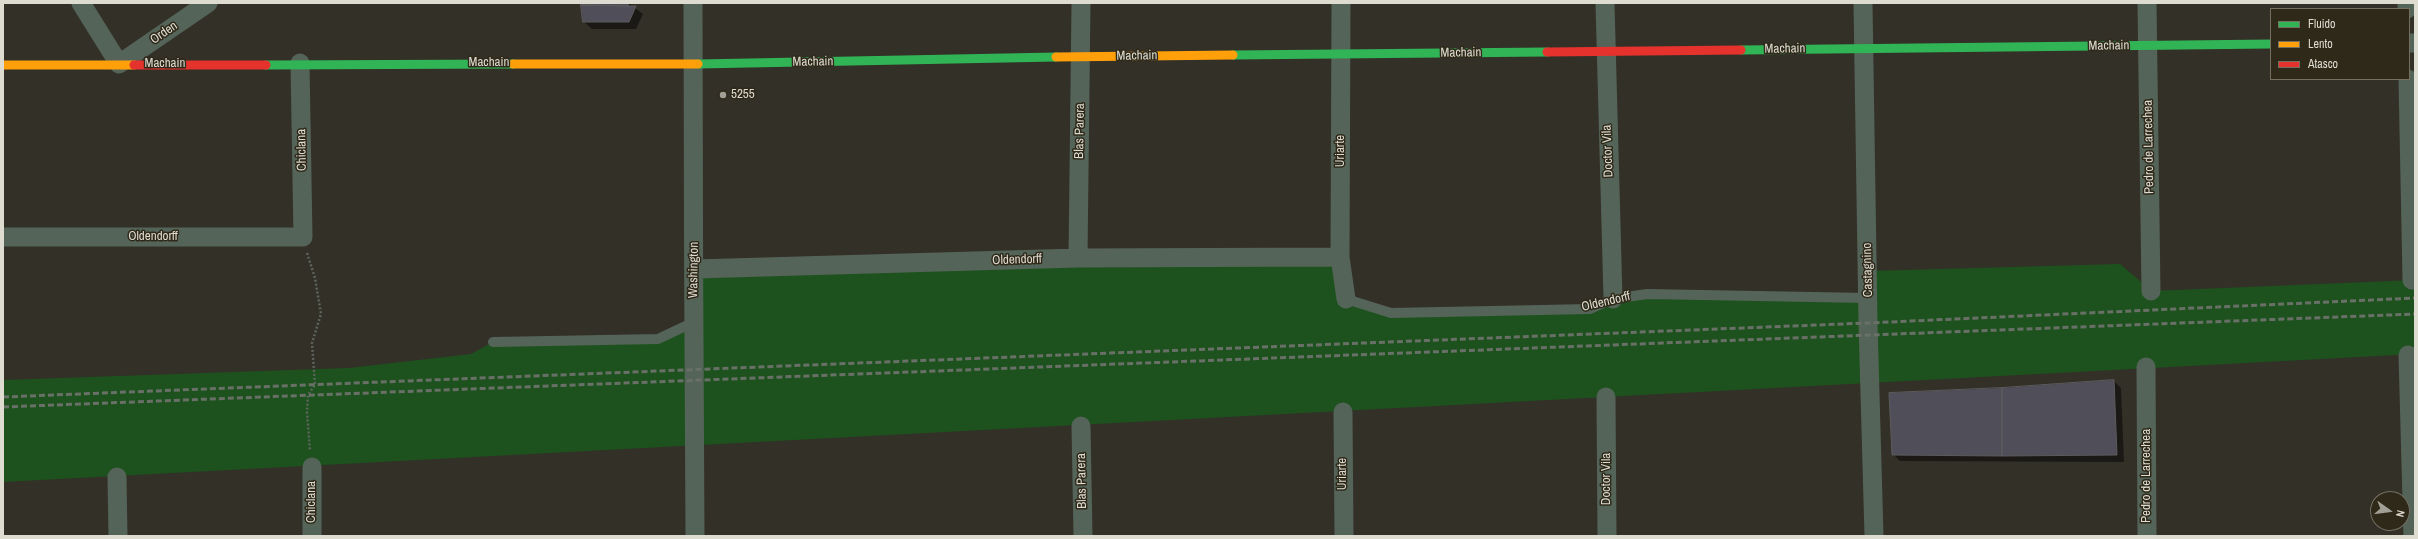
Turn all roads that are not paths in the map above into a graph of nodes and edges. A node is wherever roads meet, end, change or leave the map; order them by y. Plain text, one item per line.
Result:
1 (81, 3) edge
2 (208, 3) edge
3 (693, 3) edge
4 (1081, 3) edge
5 (1341, 3) edge
6 (1605, 3) edge
7 (1863, 3) edge
8 (2147, 3) edge
9 (2270, 44) edge
10 (2148, 46) junction
11 (1863, 49) junction
12 (1605, 51) junction
13 (1341, 54) junction
14 (1081, 57) junction
15 (300, 63) junction
16 (118, 64) junction
17 (694, 64) junction
18 (3, 65) edge
19 (2408, 80) edge
20 (3, 237) edge
21 (303, 237) joint
22 (1340, 257) junction
23 (1078, 258) junction
24 (695, 269) junction
25 (2413, 280) edge
26 (2151, 291) dead end
27 (1868, 298) junction
28 (1346, 299) joint
29 (1612, 299) junction
30 (692, 323) junction
31 (493, 342) dead end
32 (2408, 354) dead end
33 (2146, 368) dead end
34 (1606, 397) dead end
35 (1343, 412) dead end
36 (1081, 426) dead end
37 (312, 467) road end
38 (117, 477) dead end
39 (118, 536) edge
40 (312, 536) edge
41 (695, 536) edge
42 (1082, 536) edge
43 (1344, 536) edge
44 (1607, 536) edge
45 (1874, 536) edge
46 (2147, 536) edge
47 (2413, 536) edge

1 - 16 street
2 - 16 street, Orden
3 - 17 street, Washington
4 - 14 street, Blas Parera
5 - 13 street, Uriarte
6 - 12 street, Doctor Vila
7 - 11 street, Castagnino
8 - 10 street, Pedro de Larrechea
9 - 10 street, Machain
10 - 11 street, Machain
10 - 26 street, Pedro de Larrechea
11 - 12 street, Machain
11 - 27 street, Castagnino
12 - 13 street, Machain
12 - 29 street, Doctor Vila
13 - 14 street, Machain
13 - 22 street, Uriarte
14 - 17 street, Machain
14 - 23 street, Blas Parera
15 - 16 street, Machain
15 - 17 street, Machain
15 - 21 street, Chiclana
16 - 18 street, Machain
17 - 24 street, Washington
19 - 25 street
20 - 21 street, Oldendorff
22 - 23 street, Oldendorff
22 - 28 street, Uriarte
23 - 24 street, Oldendorff
24 - 30 street, Washington
27 - 29 lane, Oldendorff
27 - 45 street, Castagnino
28 - 29 lane, Oldendorff
30 - 31 lane
30 - 41 street, Washington
32 - 47 street
33 - 46 street, Pedro de Larrechea
34 - 44 street, Doctor Vila
35 - 43 street, Uriarte
36 - 42 street, Blas Parera
37 - 40 street, Chiclana
38 - 39 street

